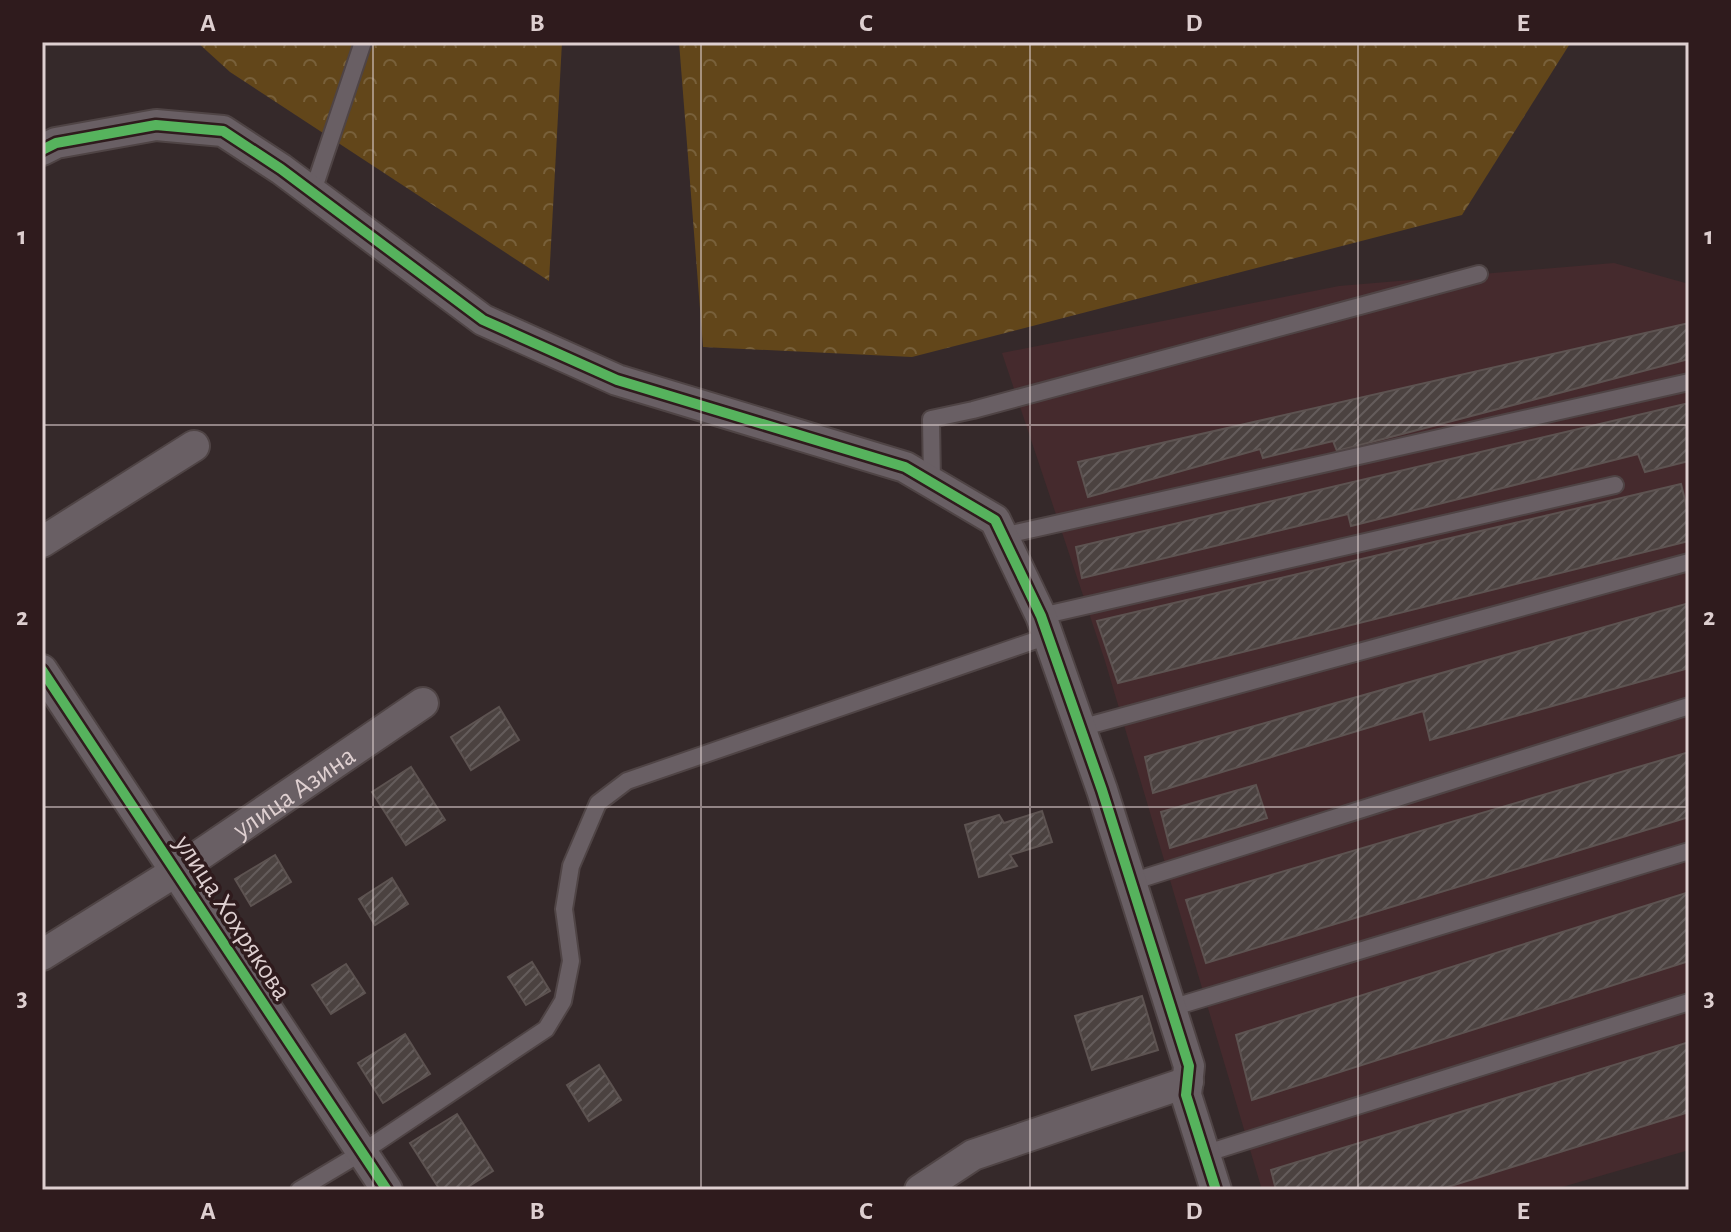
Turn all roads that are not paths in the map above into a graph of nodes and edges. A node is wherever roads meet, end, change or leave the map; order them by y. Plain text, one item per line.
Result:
1 (363, 42) edge
2 (42, 150) edge
3 (312, 194) junction
4 (1479, 274) dead end
5 (1689, 382) edge
6 (194, 446) dead end
7 (932, 483) junction
8 (1615, 485) dead end
9 (1002, 536) junction
10 (42, 542) edge
11 (1689, 562) edge
12 (1044, 626) junction
13 (42, 670) edge
14 (423, 703) dead end
15 (1689, 706) edge
16 (1080, 728) junction
17 (1689, 851) edge
18 (175, 872) junction
19 (1131, 882) junction
20 (42, 955) edge
21 (1689, 1002) edge
22 (1171, 1008) junction
23 (1188, 1082) junction
24 (361, 1153) junction
25 (1204, 1154) junction
26 (299, 1190) edge
27 (387, 1190) edge
28 (920, 1190) edge
29 (1216, 1190) edge

1 - 3 lane
2 - 3 street
3 - 7 street
4 - 7 lane
5 - 9 lane
6 - 10 street
7 - 9 street
8 - 12 lane
9 - 12 street
11 - 16 lane
12 - 16 street
12 - 24 lane
13 - 18 street, улица Хохрякова
14 - 18 street, улица Азина
15 - 19 lane
16 - 19 street
17 - 22 lane
18 - 20 street, улица Азина
18 - 24 street, улица Хохрякова
19 - 22 street
21 - 25 lane
22 - 23 street
23 - 25 street
23 - 28 street
24 - 26 lane
24 - 27 street, улица Хохрякова
25 - 29 street

